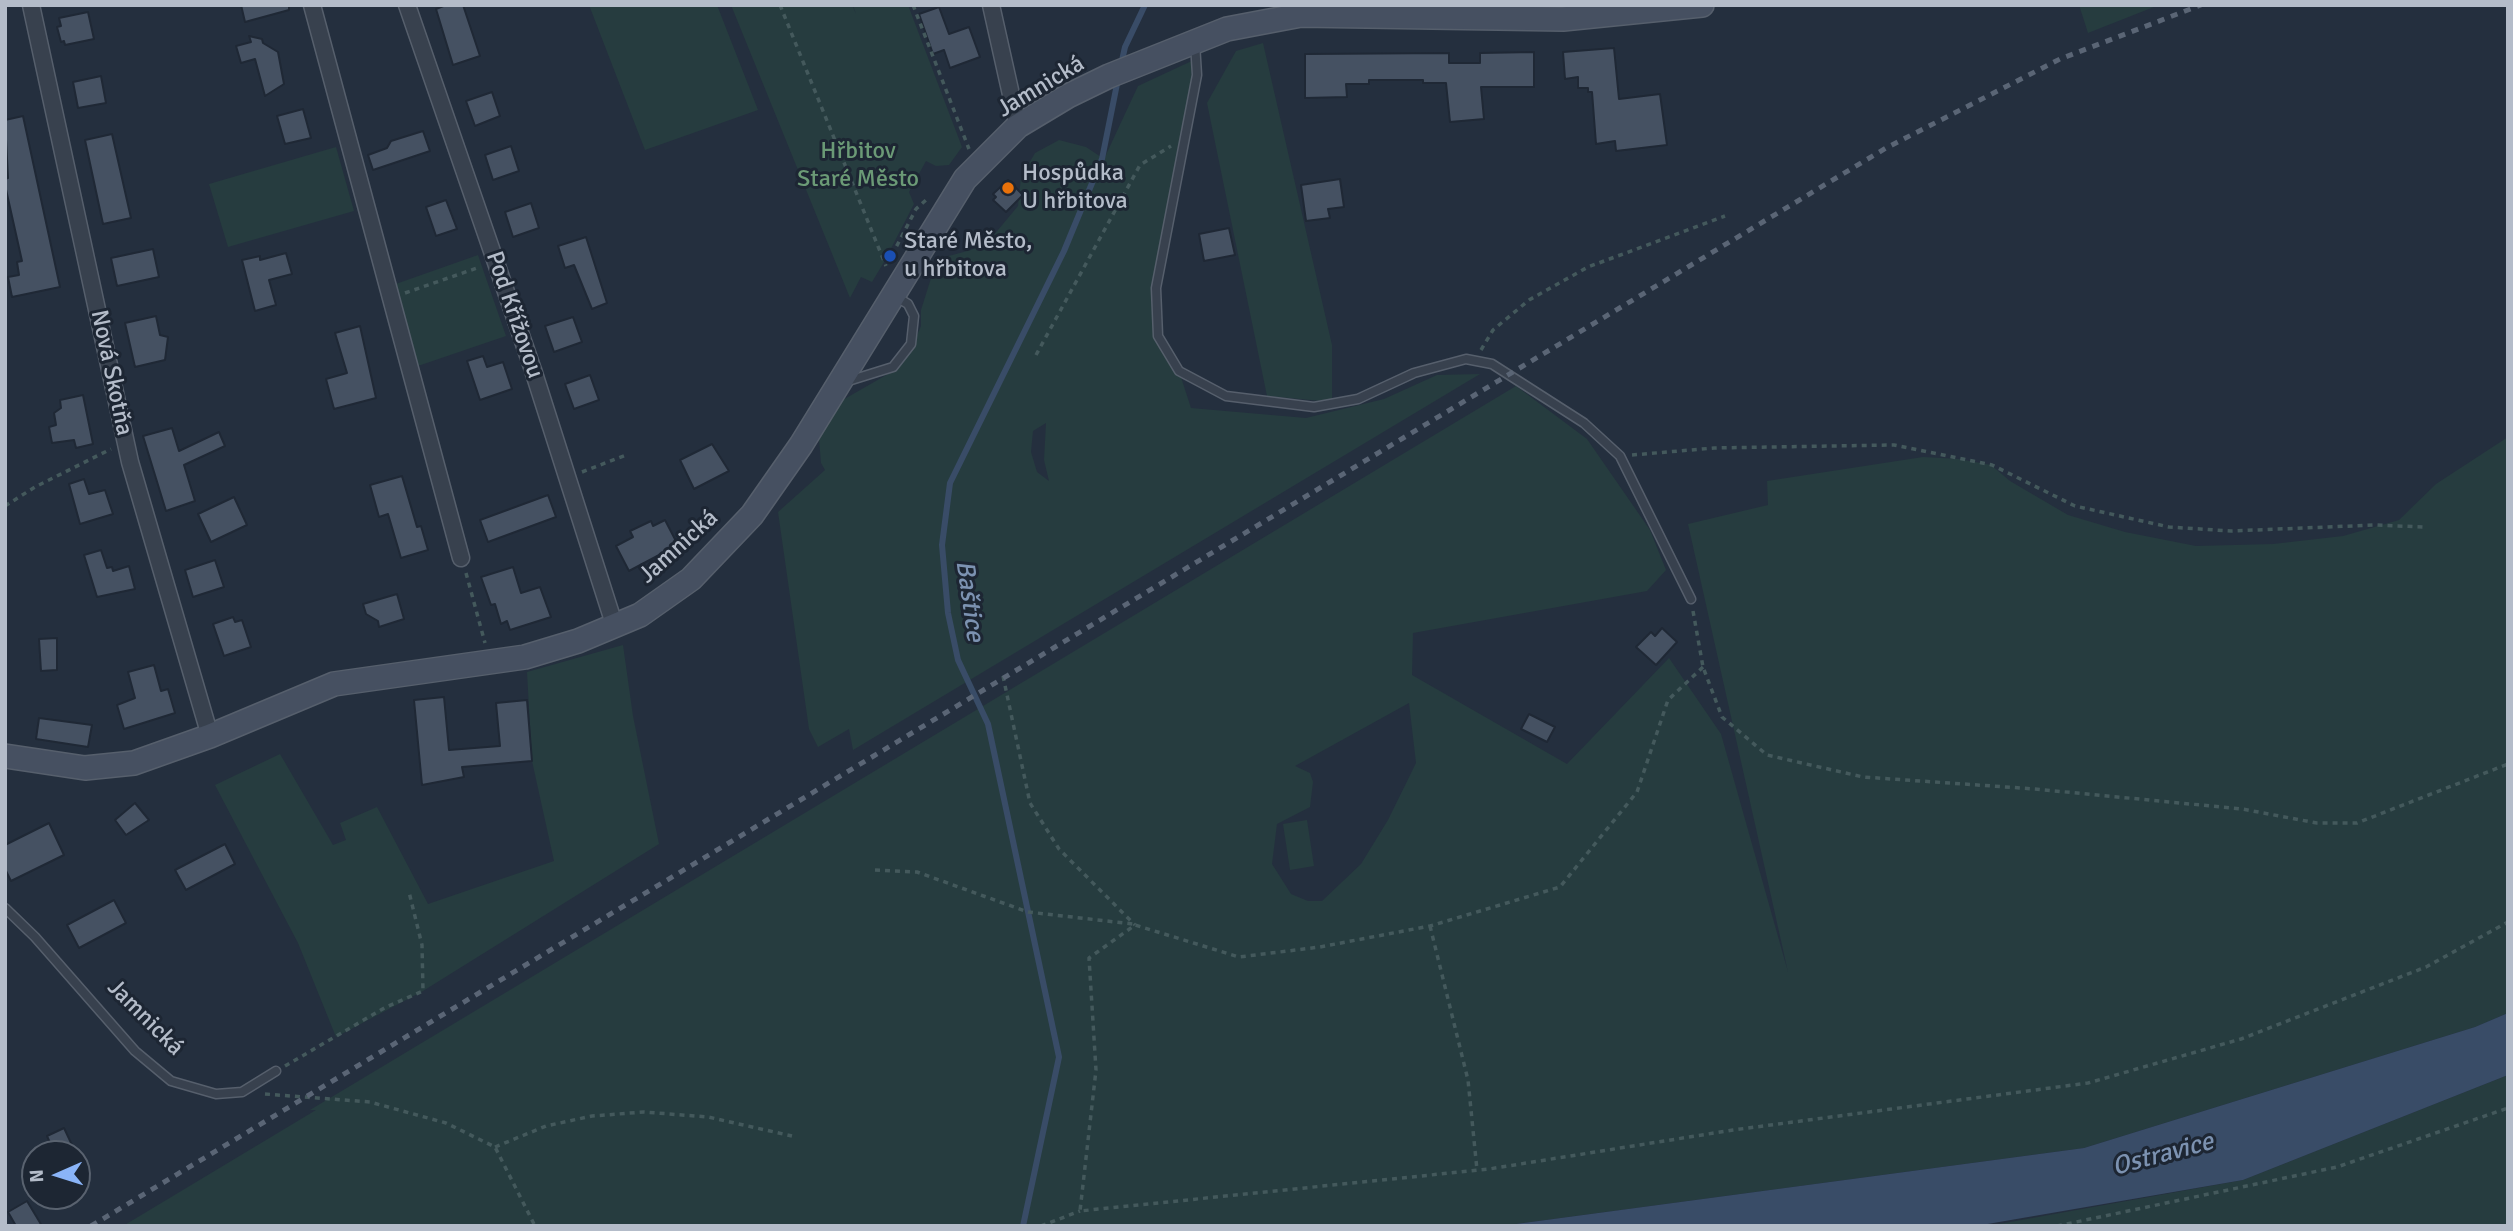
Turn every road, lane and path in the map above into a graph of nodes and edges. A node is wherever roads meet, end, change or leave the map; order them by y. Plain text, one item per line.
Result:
1 (31, 5) edge
2 (312, 5) edge
3 (407, 5) edge
4 (780, 5) edge
5 (913, 5) edge
6 (992, 5) edge
7 (1688, 6) edge
8 (1195, 40) junction
9 (1018, 126) junction
10 (1185, 138) junction
11 (975, 168) junction
12 (1725, 216) dead end
13 (495, 261) junction
14 (886, 266) dead end
15 (892, 294) junction
16 (390, 299) junction
17 (1036, 355) dead end
18 (1474, 360) junction
19 (839, 383) junction
20 (125, 442) junction
21 (626, 454) dead end
22 (1620, 456) junction
23 (567, 478) junction
24 (5, 506) edge
25 (2423, 527) dead end
26 (461, 558) joint
27 (1691, 598) joint
28 (615, 627) junction
29 (488, 653) dead end
30 (1703, 667) junction
31 (1003, 676) dead end
32 (210, 736) junction
33 (5, 755) edge
34 (2508, 764) edge
35 (875, 870) dead end
36 (409, 892) dead end
37 (5, 908) edge
38 (2508, 922) edge
39 (1135, 925) junction
40 (1430, 926) junction
41 (276, 1072) joint
42 (242, 1092) junction
43 (2508, 1108) edge
44 (792, 1136) dead end
45 (495, 1147) junction
46 (1477, 1170) junction
47 (1080, 1211) junction
48 (535, 1226) edge
49 (1041, 1226) edge
50 (2057, 1226) edge

1 - 20 street, Nová Skotňa
2 - 16 street
3 - 13 street, Pod Křížovou
4 - 14 path
5 - 11 path
6 - 9 street
7 - 8 main road, Jamnická
8 - 9 main road, Jamnická
8 - 10 lane
9 - 11 main road, Jamnická
10 - 17 path
10 - 18 lane
11 - 15 main road, Jamnická
12 - 18 path
13 - 16 path
13 - 23 street, Pod Křížovou
15 - 19 main road, Jamnická
15 - 19 lane
16 - 26 street
18 - 22 lane
19 - 28 main road, Jamnická
20 - 24 path
20 - 32 street, Nová Skotňa
21 - 23 path
22 - 25 path
22 - 27 lane
23 - 28 street, Pod Křížovou
26 - 29 path
27 - 30 path
28 - 32 main road, Jamnická
30 - 34 path
30 - 40 path
31 - 39 path
32 - 33 main road, Jamnická
35 - 39 path
36 - 41 path
37 - 42 lane, Jamnická
38 - 46 path
39 - 40 path
39 - 47 path
40 - 46 path
41 - 42 lane
42 - 45 path
43 - 50 path
44 - 45 path
45 - 48 path
46 - 47 path
47 - 49 path

